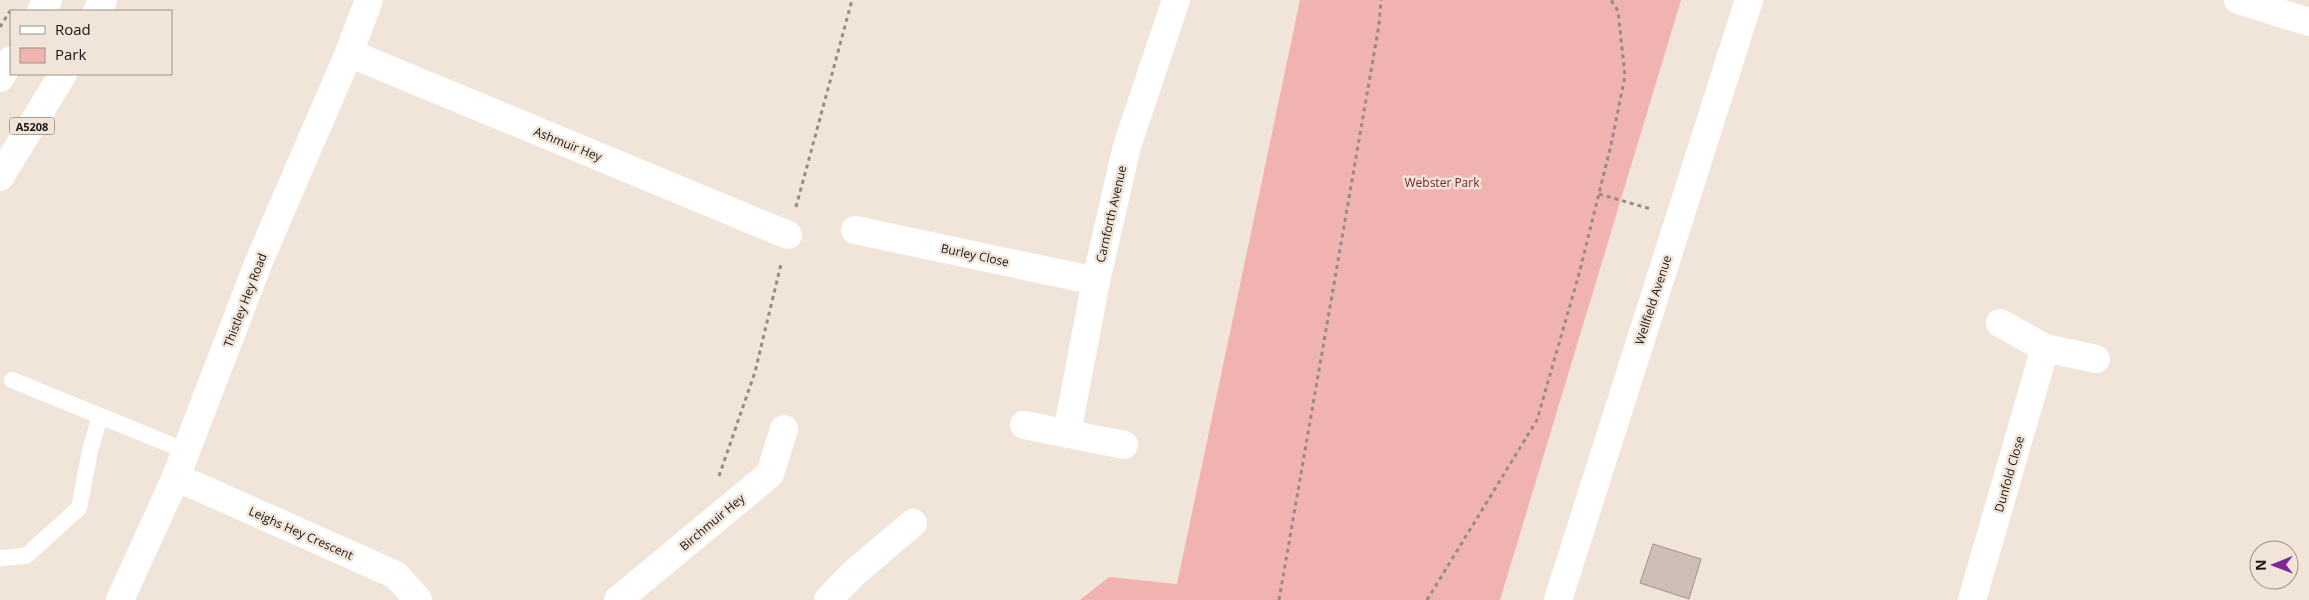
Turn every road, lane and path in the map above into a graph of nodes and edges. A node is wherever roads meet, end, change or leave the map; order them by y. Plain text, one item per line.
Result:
1 (369, 0) edge
2 (852, 0) edge
3 (1381, 0) edge
4 (1611, 0) edge
5 (1749, 0) edge
6 (2238, 0) edge
7 (1168, 1) edge
8 (2309, 22) edge
9 (349, 53) junction
10 (10, 62) edge
11 (61, 75) edge
12 (0, 78) edge
13 (0, 177) edge
14 (1599, 194) junction
15 (1679, 217) junction
16 (855, 230) dead end
17 (788, 235) junction
18 (1096, 281) junction
19 (2000, 323) dead end
20 (2045, 348) junction
21 (2096, 359) dead end
22 (12, 380) dead end
23 (100, 416) junction
24 (1024, 426) dead end
25 (784, 429) dead end
26 (1067, 434) junction
27 (1124, 445) dead end
28 (186, 451) junction
29 (176, 477) junction
30 (718, 479) dead end
31 (913, 523) dead end
32 (0, 558) edge
33 (120, 600) edge
34 (418, 600) edge
35 (618, 600) edge
36 (828, 600) edge
37 (1279, 600) edge
38 (1427, 600) edge
39 (1558, 600) edge
40 (1972, 600) edge

1 - 9 street, Thistley Hey Road
2 - 17 path
3 - 37 path
4 - 14 path
5 - 15 street, Wellfield Avenue
6 - 8 street
7 - 18 street, Carnforth Avenue
9 - 17 street, Ashmuir Hey
9 - 28 street, Thistley Hey Road
10 - 12 street
11 - 13 street, A5208
14 - 15 path
14 - 38 path
15 - 39 street, Wellfield Avenue
16 - 18 street, Burley Close
17 - 30 path
18 - 26 street, Carnforth Avenue
19 - 20 street
20 - 21 street
20 - 40 street, Dunfold Close
22 - 23 lane
23 - 28 lane
23 - 32 lane
24 - 26 street
25 - 35 street, Birchmuir Hey
26 - 27 street
28 - 29 street, Thistley Hey Road
29 - 33 street, Thistley Hey Road
29 - 34 street, Leighs Hey Crescent
31 - 36 street

